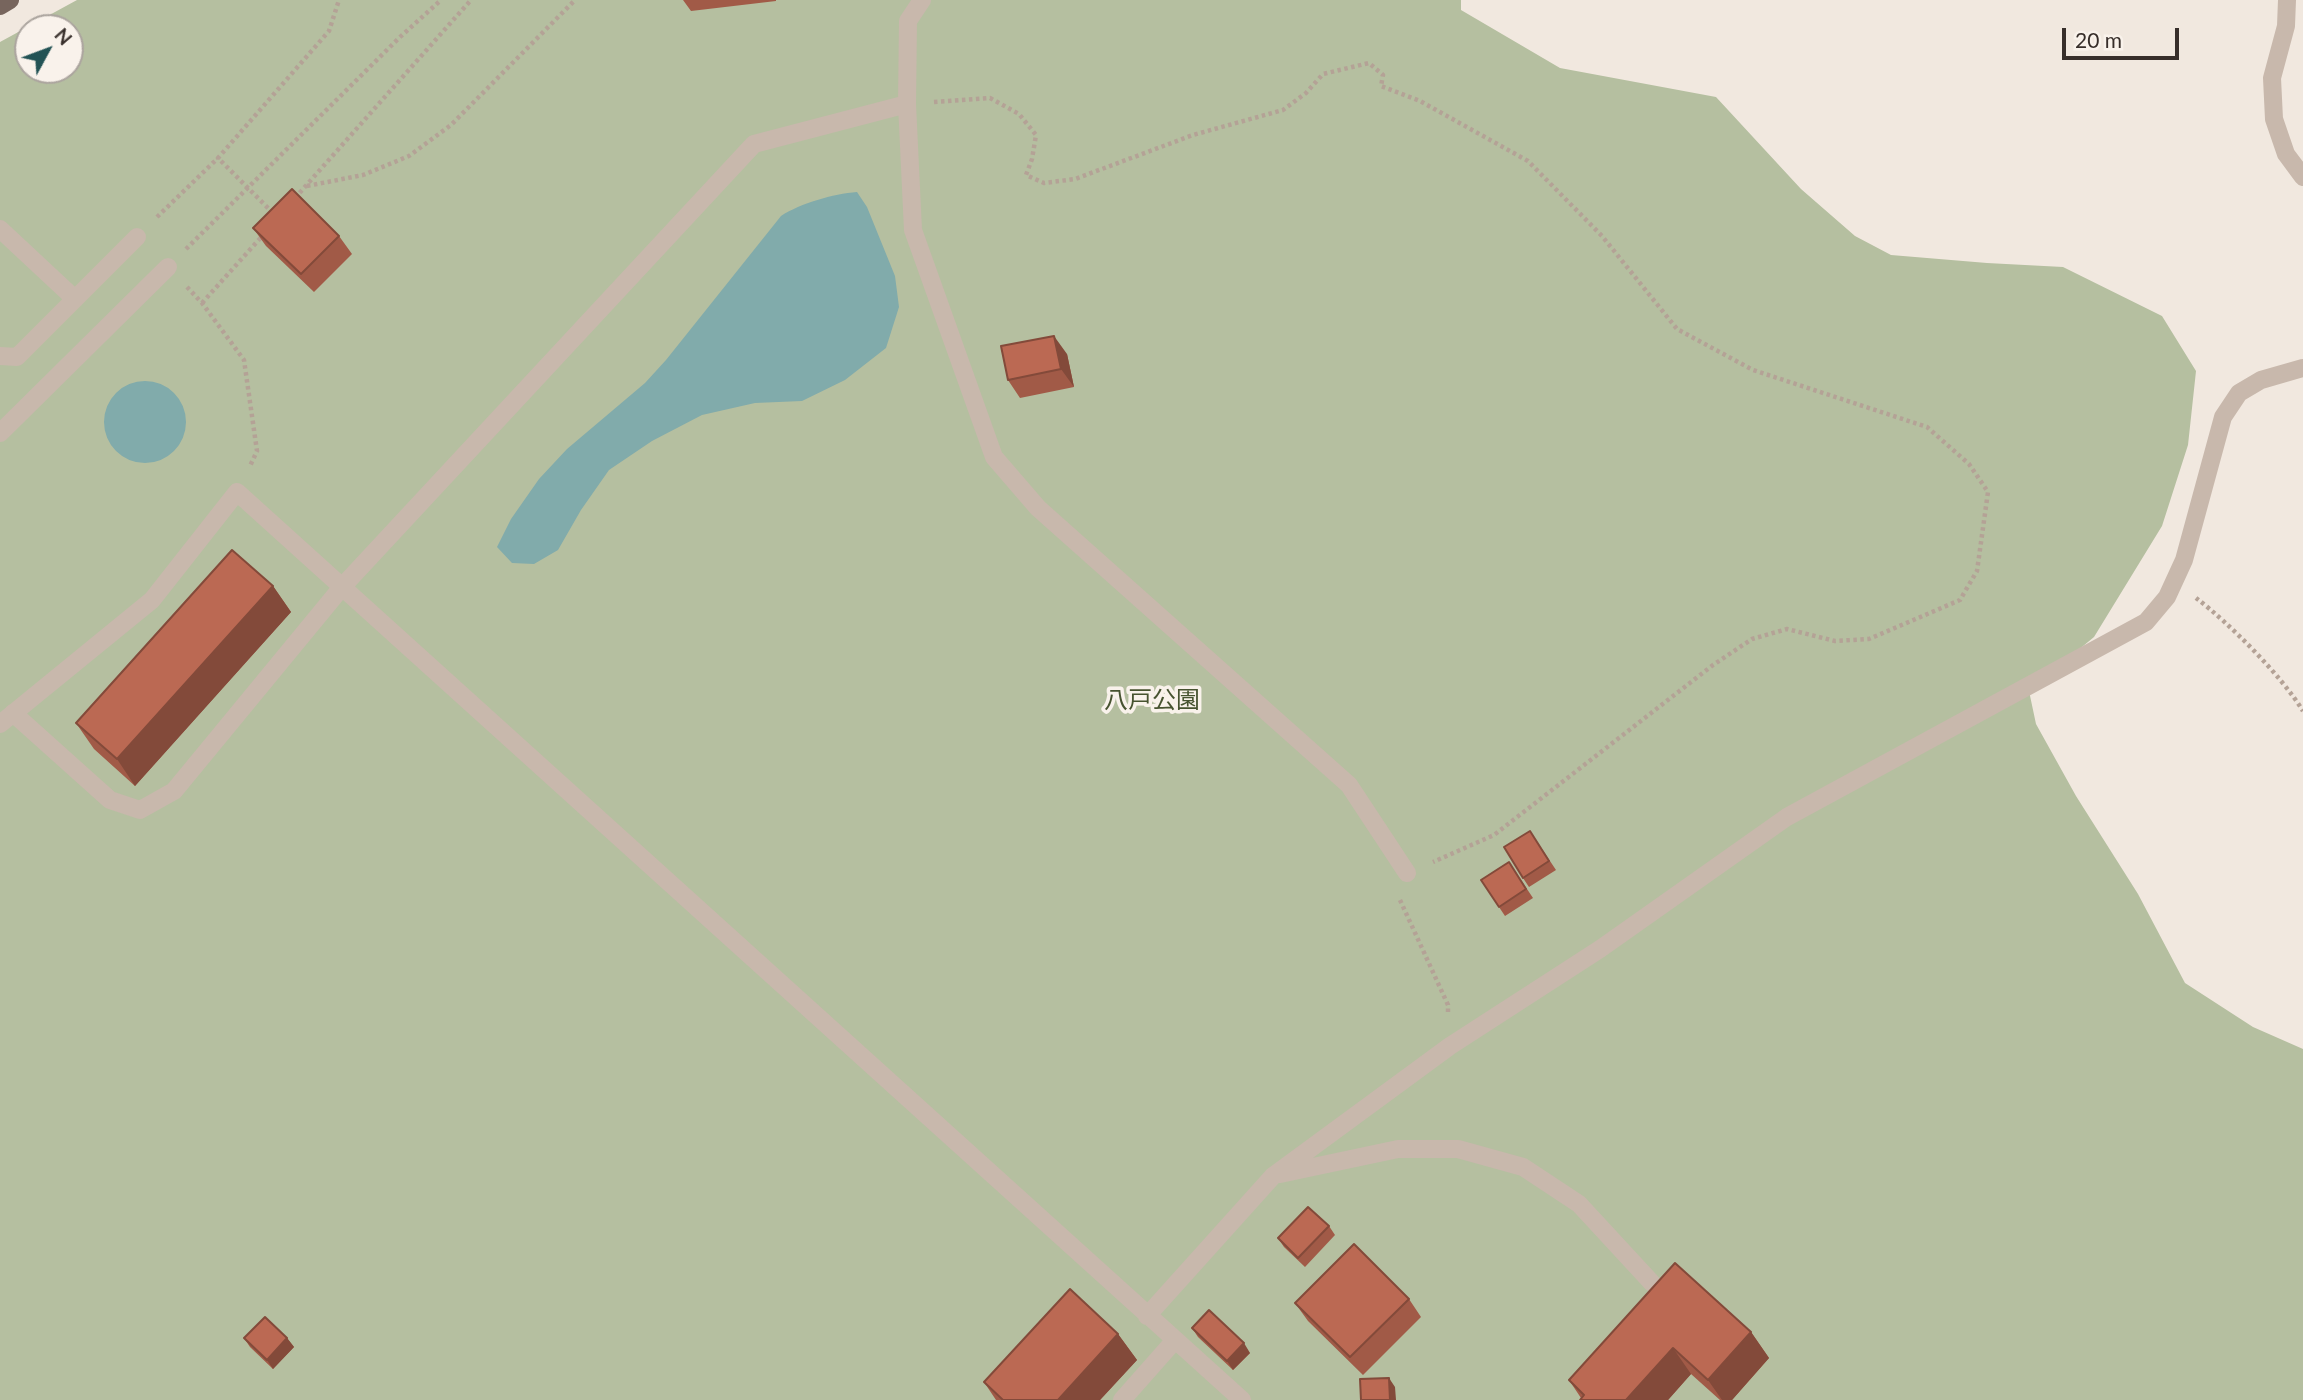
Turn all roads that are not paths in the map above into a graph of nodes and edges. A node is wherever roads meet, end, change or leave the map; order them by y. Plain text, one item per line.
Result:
1 (10, 0) edge
2 (922, 0) edge
3 (2287, 0) edge
4 (0, 6) edge
5 (907, 104) junction
6 (2303, 177) edge
7 (0, 229) edge
8 (137, 237) road end
9 (168, 267) road end
10 (75, 299) junction
11 (0, 356) edge
12 (2303, 368) edge
13 (0, 433) edge
14 (342, 587) junction
15 (7, 719) edge
16 (1407, 873) road end
17 (1273, 1176) junction
18 (1653, 1283) edge
19 (1147, 1315) junction
20 (1175, 1340) junction
21 (1122, 1400) edge
22 (1242, 1400) edge

1 - 4 main road
2 - 5 street
3 - 6 street
5 - 14 street
5 - 16 street
7 - 10 street
8 - 10 street
9 - 13 street
10 - 11 street
12 - 17 street
14 - 15 street
14 - 15 street
14 - 19 street
17 - 18 street
17 - 19 street
19 - 20 street
20 - 21 street
20 - 22 street

